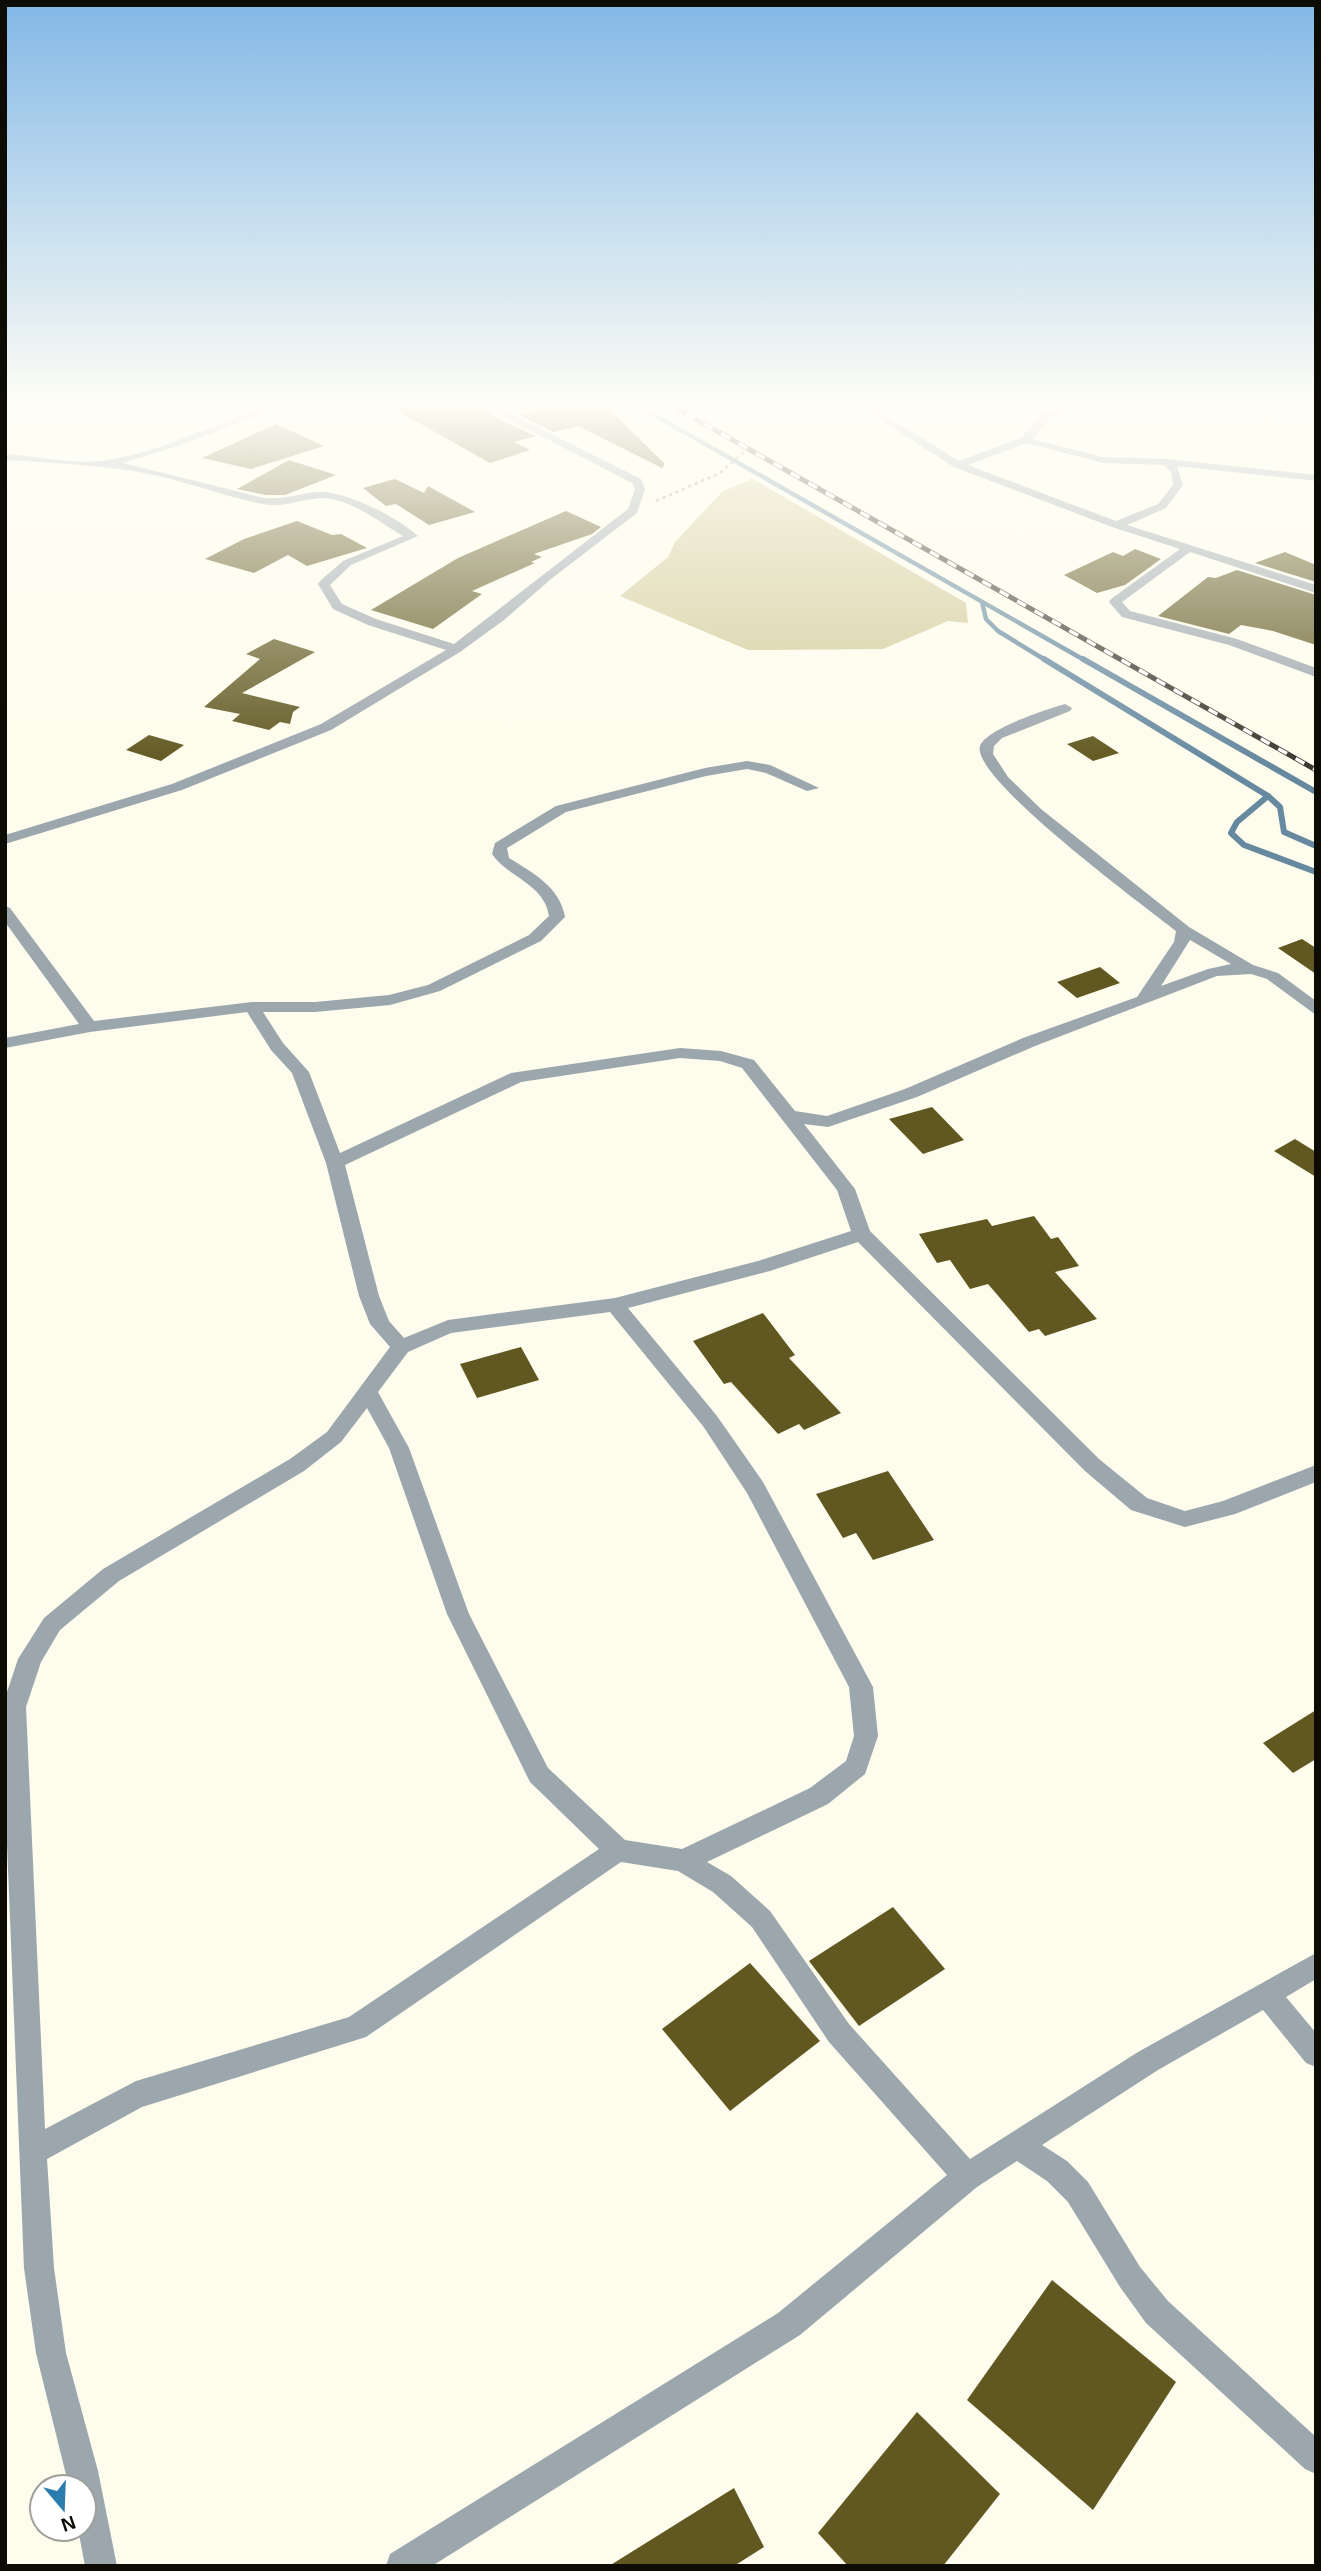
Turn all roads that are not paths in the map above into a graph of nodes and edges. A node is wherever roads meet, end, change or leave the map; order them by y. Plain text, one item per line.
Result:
1 (390, 524) edge
2 (615, 524) edge
3 (1111, 524) edge
4 (1121, 524) edge
5 (1116, 526) junction
6 (1186, 549) junction
7 (1316, 589) edge
8 (456, 649) junction
9 (1316, 673) edge
10 (1065, 708) dead end
11 (812, 788) dead end
12 (5, 841) edge
13 (5, 911) edge
14 (1184, 929) junction
15 (1248, 968) junction
16 (1144, 1000) junction
17 (252, 1007) junction
18 (1316, 1010) edge
19 (90, 1027) junction
20 (5, 1043) edge
21 (789, 1116) junction
22 (335, 1163) junction
23 (861, 1234) junction
24 (615, 1305) junction
25 (401, 1348) junction
26 (368, 1392) junction
27 (1316, 1473) edge
28 (618, 1850) junction
29 (683, 1861) junction
30 (1316, 1965) edge
31 (1266, 1993) junction
32 (1316, 2054) edge
33 (1017, 2145) junction
34 (32, 2152) junction
35 (967, 2177) junction
36 (1316, 2458) edge
37 (101, 2566) edge
38 (402, 2566) edge

1 - 8 street
2 - 8 street
3 - 5 street
4 - 5 street
5 - 6 street
6 - 7 street
6 - 9 street
8 - 12 street
10 - 14 street
11 - 17 street
13 - 19 street
14 - 15 street
14 - 16 street
15 - 16 street
15 - 18 street
16 - 21 street
17 - 19 street
17 - 22 street
19 - 20 street
21 - 22 street
21 - 23 street
22 - 25 street
23 - 24 street
23 - 27 street
24 - 25 street
24 - 29 street
25 - 26 street
26 - 28 street
26 - 34 street
28 - 29 street
28 - 34 street
29 - 35 street
30 - 31 street
31 - 32 street
31 - 33 street
33 - 35 street
33 - 36 street
34 - 37 street
35 - 38 street

